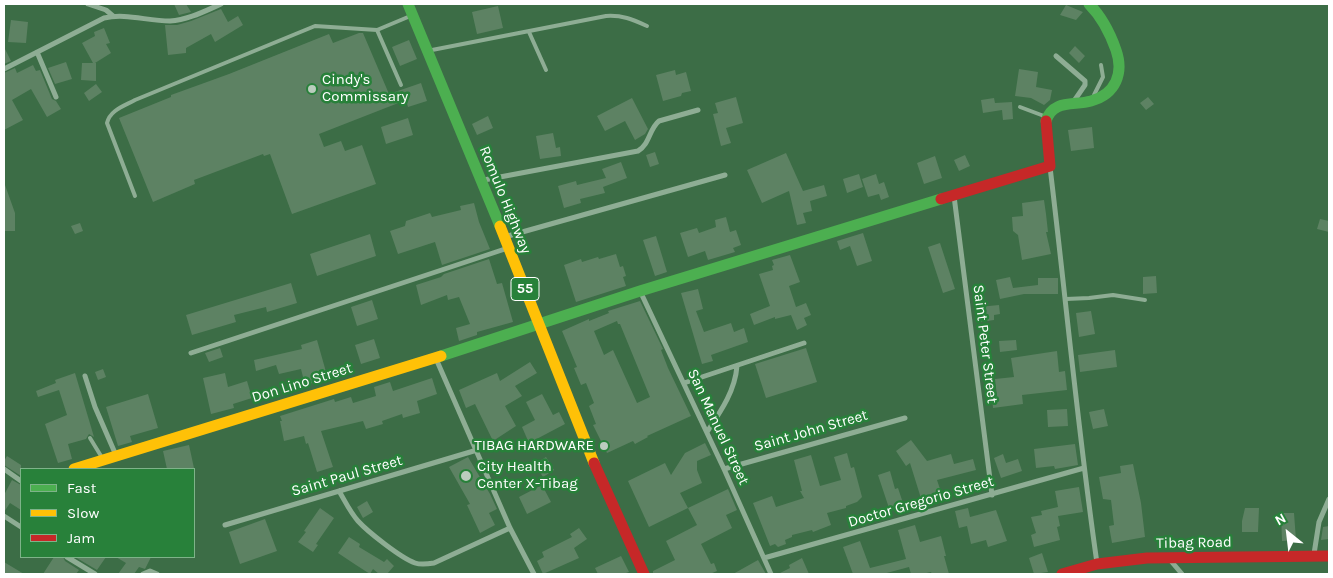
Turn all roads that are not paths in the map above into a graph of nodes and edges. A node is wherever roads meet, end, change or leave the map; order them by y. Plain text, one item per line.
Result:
1 (88, 4) edge
2 (221, 4) edge
3 (1089, 4) edge
4 (410, 9) edge
5 (112, 16) junction
6 (647, 26) dead end
7 (377, 30) junction
8 (529, 32) junction
9 (427, 51) junction
10 (37, 52) junction
11 (1056, 56) dead end
12 (1101, 64) dead end
13 (4, 69) edge
14 (546, 70) dead end
15 (401, 85) dead end
16 (56, 97) dead end
17 (1090, 101) junction
18 (1073, 103) junction
19 (1020, 107) dead end
20 (698, 110) dead end
21 (1046, 117) junction
22 (1050, 166) junction
23 (725, 176) dead end
24 (481, 180) junction
25 (135, 196) dead end
26 (954, 196) junction
27 (507, 242) junction
28 (640, 291) junction
29 (1066, 299) junction
30 (1145, 300) dead end
31 (538, 324) junction
32 (804, 343) dead end
33 (191, 353) dead end
34 (436, 358) junction
35 (737, 366) junction
36 (85, 376) dead end
37 (684, 383) junction
38 (904, 418) dead end
39 (707, 432) junction
40 (90, 438) dead end
41 (476, 450) junction
42 (116, 456) junction
43 (103, 460) junction
44 (77, 468) edge
45 (1084, 468) junction
46 (4, 469) edge
47 (724, 469) junction
48 (20, 480) edge
49 (339, 491) junction
50 (992, 495) junction
51 (1329, 499) edge
52 (4, 516) edge
53 (225, 525) dead end
54 (20, 527) edge
55 (510, 528) junction
56 (1329, 556) edge
57 (1168, 557) junction
58 (1314, 557) junction
59 (69, 558) edge
60 (764, 558) junction
61 (1097, 564) junction
62 (95, 574) edge
63 (143, 574) edge
64 (157, 574) edge
65 (534, 574) edge
66 (644, 574) edge
67 (771, 574) edge
68 (1062, 574) edge
69 (1182, 574) edge

1 - 5 street
2 - 5 street
3 - 17 main road
4 - 7 lane
4 - 9 main road, Romulo Highway / 55
5 - 10 street
6 - 8 lane
7 - 15 lane
7 - 25 lane
8 - 9 lane
8 - 14 lane
9 - 24 main road, Romulo Highway / 55
10 - 13 street
10 - 16 street
11 - 18 street
12 - 17 lane
17 - 18 main road
18 - 21 main road
19 - 21 lane
20 - 24 street
21 - 22 main road
22 - 26 main road, Don Lino Street
22 - 29 street
23 - 27 street
24 - 27 main road, Romulo Highway / 55
26 - 28 main road, Don Lino Street
26 - 50 street, Saint Peter Street
27 - 31 main road, Romulo Highway / 55
27 - 33 street
28 - 31 main road, Don Lino Street
28 - 37 street, San Manuel Street
29 - 30 lane
29 - 45 street
31 - 34 main road, Don Lino Street
31 - 66 main road, Romulo Highway / 55
32 - 35 street
34 - 41 street
34 - 42 main road, Don Lino Street
35 - 37 street
35 - 39 street
36 - 42 street
37 - 39 street, San Manuel Street
38 - 47 street, Saint John Street
39 - 47 street, San Manuel Street
40 - 43 lane
41 - 49 street, Saint Paul Street
41 - 55 street
42 - 43 main road, Don Lino Street
43 - 44 main road, Don Lino Street
45 - 50 street, Doctor Gregorio Street
45 - 61 street
46 - 48 street
47 - 60 street, San Manuel Street
49 - 53 street, Saint Paul Street
49 - 55 street
50 - 60 street, Doctor Gregorio Street
51 - 58 street
52 - 54 street
55 - 65 street
56 - 58 main road, Tibag Road
57 - 58 main road, Tibag Road
57 - 61 main road, Tibag Road
57 - 69 street
59 - 62 street
60 - 67 street, San Manuel Street
61 - 68 main road, Tibag Road
63 - 64 street

